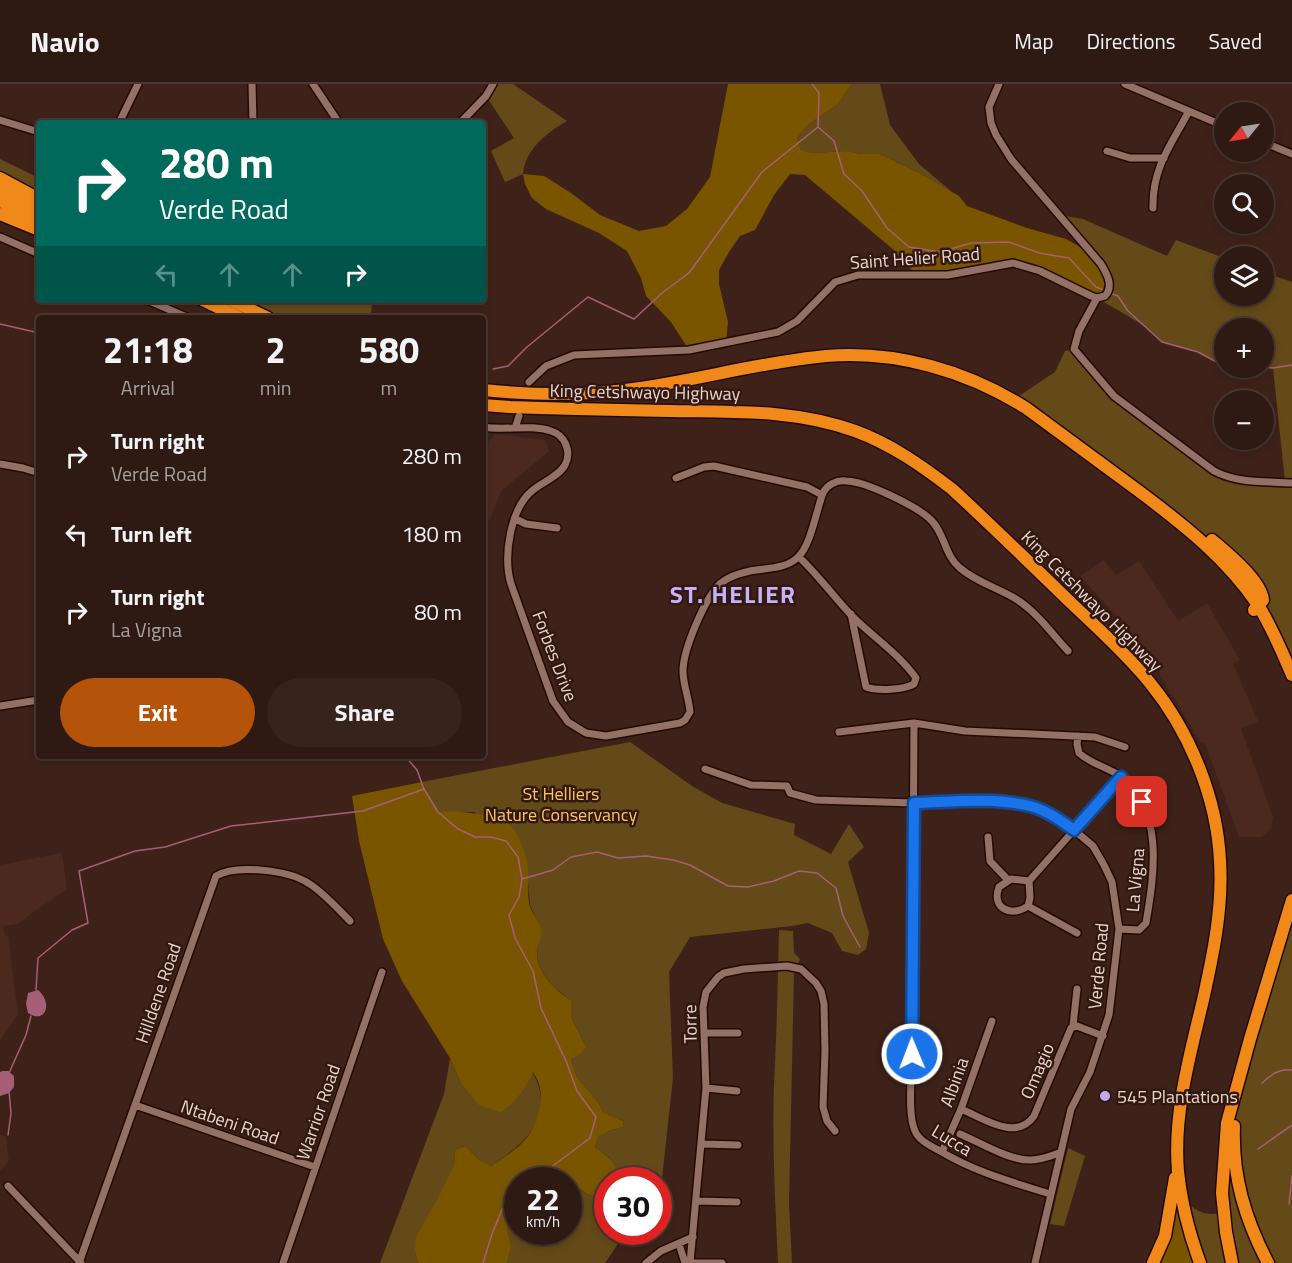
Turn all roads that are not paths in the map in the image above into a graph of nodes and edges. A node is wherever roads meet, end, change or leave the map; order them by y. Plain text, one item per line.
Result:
1 (138, 84) edge
2 (252, 84) edge
3 (313, 84) edge
4 (493, 84) edge
5 (999, 84) edge
6 (1125, 84) edge
7 (1189, 111) junction
8 (0, 120) edge
9 (120, 120) edge
10 (254, 120) edge
11 (337, 120) edge
12 (463, 120) edge
13 (1214, 122) edge
14 (36, 131) edge
15 (1274, 147) edge
16 (1107, 151) dead end
17 (1292, 154) edge
18 (1164, 158) junction
19 (0, 178) edge
20 (0, 189) edge
21 (36, 197) edge
22 (0, 201) edge
23 (36, 206) edge
24 (1153, 208) dead end
25 (0, 214) edge
26 (36, 218) edge
27 (36, 229) edge
28 (0, 237) edge
29 (36, 253) edge
30 (1097, 298) junction
31 (154, 303) edge
32 (209, 303) edge
33 (237, 303) edge
34 (182, 315) edge
35 (234, 315) edge
36 (262, 315) edge
37 (529, 382) dead end
38 (486, 390) edge
39 (486, 405) edge
40 (519, 416) dead end
41 (486, 428) edge
42 (515, 428) junction
43 (0, 464) edge
44 (36, 472) edge
45 (675, 478) dead end
46 (1292, 483) edge
47 (822, 495) junction
48 (516, 519) junction
49 (557, 528) dead end
50 (799, 557) junction
51 (850, 614) junction
52 (1068, 651) dead end
53 (1292, 675) edge
54 (36, 700) edge
55 (0, 706) edge
56 (914, 723) junction
57 (839, 732) dead end
58 (1078, 736) junction
59 (1125, 747) dead end
60 (705, 769) dead end
61 (1121, 777) junction
62 (914, 803) junction
63 (1074, 830) junction
64 (988, 837) dead end
65 (1008, 880) junction
66 (1029, 881) junction
67 (1292, 900) edge
68 (1028, 906) junction
69 (350, 921) dead end
70 (1119, 929) junction
71 (1077, 933) dead end
72 (382, 972) dead end
73 (1077, 989) dead end
74 (992, 1021) dead end
75 (1073, 1026) junction
76 (705, 1033) junction
77 (738, 1033) dead end
78 (1103, 1036) junction
79 (706, 1088) junction
80 (737, 1091) dead end
81 (1233, 1101) junction
82 (135, 1105) junction
83 (961, 1108) junction
84 (835, 1131) dead end
85 (960, 1134) dead end
86 (702, 1144) junction
87 (738, 1145) dead end
88 (942, 1152) junction
89 (1059, 1153) junction
90 (315, 1167) junction
91 (1178, 1169) junction
92 (8, 1186) dead end
93 (1050, 1194) junction
94 (697, 1201) junction
95 (737, 1202) dead end
96 (693, 1237) junction
97 (679, 1244) junction
98 (80, 1263) edge
99 (283, 1263) edge
100 (646, 1263) edge
101 (688, 1263) edge
102 (722, 1263) edge
103 (1035, 1263) edge
104 (1153, 1263) edge
105 (1200, 1263) edge
106 (1232, 1263) edge
107 (1268, 1263) edge

1 - 9 street
2 - 10 street
3 - 11 street
4 - 12 street
5 - 30 street
6 - 7 street
7 - 13 street
7 - 18 street
8 - 14 street
15 - 17 street
16 - 18 street
18 - 24 street
19 - 21 highway
20 - 23 highway
22 - 26 highway
25 - 27 highway
28 - 29 street
30 - 37 street, Saint Helier Road
30 - 46 street
31 - 34 street
32 - 35 highway
33 - 36 highway
38 - 53 highway, King Cetshwayo Highway
39 - 91 highway, King Cetshwayo Highway
40 - 42 street
41 - 42 street
42 - 48 street, Forbes Drive
43 - 44 street
45 - 47 street
47 - 50 street
47 - 52 street
48 - 49 street
48 - 50 street, Forbes Drive
50 - 51 street
51 - 51 street
54 - 55 street
56 - 57 street
56 - 58 street
56 - 62 street
58 - 59 street
58 - 61 street, La Vigna
60 - 62 street, Verde Road
61 - 63 street
61 - 70 street, La Vigna
62 - 63 street, Verde Road
62 - 88 street, Lucca
63 - 66 street
63 - 70 street, Verde Road
64 - 65 street
65 - 66 street
65 - 68 street
66 - 68 street
67 - 81 highway
68 - 71 street
69 - 82 street, Hilldene Road
70 - 78 street, Verde Road
72 - 90 street, Warrior Road
73 - 75 street
74 - 83 street, Albinia
75 - 78 street, Omagio
75 - 83 street, Omagio
76 - 77 street
76 - 79 street, Torre
76 - 84 street, Torre
78 - 89 street, Verde Road
79 - 80 street
79 - 86 street, Torre
81 - 106 highway
81 - 107 highway
82 - 90 street, Ntabeni Road
82 - 98 street, Hilldene Road
83 - 88 street, Albinia
85 - 89 street
86 - 87 street
86 - 94 street, Torre
88 - 93 street, Lucca
89 - 93 street, Verde Road
90 - 99 street, Warrior Road
91 - 104 highway
91 - 105 highway, King Cetshwayo Highway
92 - 98 street
93 - 103 street, Verde Road
94 - 95 street
94 - 96 street, Torre
96 - 97 street
96 - 101 street, Torre
97 - 100 street
97 - 101 street
101 - 102 street

